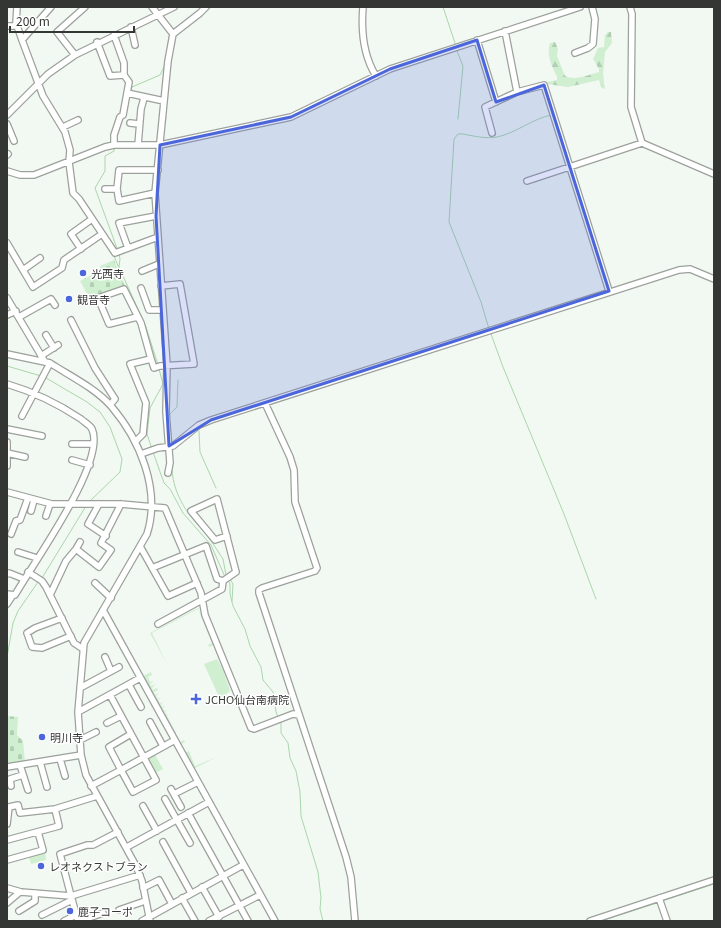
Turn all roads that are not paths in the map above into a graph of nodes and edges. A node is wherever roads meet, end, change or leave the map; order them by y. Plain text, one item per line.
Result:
1 (17, 7) edge
2 (51, 7) edge
3 (85, 7) edge
4 (152, 7) edge
5 (174, 7) edge
6 (206, 7) edge
7 (363, 7) edge
8 (580, 7) edge
9 (592, 7) edge
10 (630, 7) edge
11 (159, 15) junction
12 (7, 26) edge
13 (17, 26) junction
14 (131, 27) junction
15 (505, 31) junction
16 (173, 34) junction
17 (114, 35) junction
18 (22, 40) junction
19 (478, 40) junction
20 (97, 42) junction
21 (135, 46) dead end
22 (575, 53) dead end
23 (75, 55) junction
24 (124, 75) junction
25 (376, 76) junction
26 (39, 83) junction
27 (517, 92) junction
28 (129, 94) junction
29 (144, 98) junction
30 (164, 101) junction
31 (496, 102) junction
32 (7, 115) edge
33 (78, 120) dead end
34 (130, 123) dead end
35 (7, 124) edge
36 (139, 124) junction
37 (63, 127) junction
38 (492, 134) dead end
39 (14, 141) dead end
40 (642, 144) junction
41 (115, 145) junction
42 (138, 145) junction
43 (160, 145) junction
44 (69, 162) junction
45 (569, 168) junction
46 (158, 170) junction
47 (7, 171) edge
48 (714, 174) edge
49 (527, 182) dead end
50 (105, 189) dead end
51 (117, 189) junction
52 (155, 193) junction
53 (156, 216) junction
54 (91, 221) junction
55 (101, 236) junction
56 (158, 236) junction
57 (7, 243) edge
58 (128, 248) junction
59 (81, 249) junction
60 (40, 258) dead end
61 (159, 264) junction
62 (23, 270) junction
63 (142, 271) dead end
64 (714, 279) edge
65 (161, 286) junction
66 (141, 288) dead end
67 (610, 291) junction
68 (7, 298) edge
69 (55, 304) dead end
70 (163, 310) junction
71 (16, 311) junction
72 (7, 315) edge
73 (138, 317) junction
74 (19, 318) junction
75 (71, 320) dead end
76 (46, 335) dead end
77 (7, 354) edge
78 (152, 359) junction
79 (45, 360) junction
80 (161, 366) junction
81 (7, 384) edge
82 (34, 392) junction
83 (265, 403) junction
84 (110, 406) junction
85 (22, 416) dead end
86 (7, 429) edge
87 (42, 436) dead end
88 (7, 442) edge
89 (135, 442) junction
90 (72, 444) dead end
91 (93, 444) junction
92 (169, 446) junction
93 (7, 453) edge
94 (141, 454) junction
95 (25, 457) dead end
96 (72, 460) dead end
97 (90, 465) junction
98 (7, 466) edge
99 (168, 473) dead end
100 (7, 492) edge
101 (28, 498) junction
102 (34, 500) junction
103 (50, 504) junction
104 (99, 504) junction
105 (121, 504) junction
106 (71, 505) junction
107 (152, 506) junction
108 (31, 511) dead end
109 (46, 516) dead end
110 (11, 534) dead end
111 (106, 536) junction
112 (227, 536) junction
113 (80, 542) dead end
114 (141, 548) junction
115 (76, 549) junction
116 (18, 552) dead end
117 (185, 554) junction
118 (37, 558) junction
119 (152, 568) junction
120 (28, 572) junction
121 (7, 574) edge
122 (24, 579) junction
123 (225, 579) junction
124 (95, 583) dead end
125 (197, 583) junction
126 (10, 594) edge
127 (50, 595) junction
128 (111, 598) junction
129 (202, 600) junction
130 (7, 604) edge
131 (104, 610) junction
132 (62, 618) junction
133 (158, 624) dead end
134 (71, 636) junction
135 (83, 649) junction
136 (104, 657) dead end
137 (119, 667) dead end
138 (111, 671) junction
139 (140, 678) junction
140 (129, 684) junction
141 (80, 688) junction
142 (110, 695) junction
143 (141, 706) dead end
144 (78, 712) junction
145 (299, 715) junction
146 (121, 716) junction
147 (150, 722) dead end
148 (107, 723) dead end
149 (96, 732) dead end
150 (131, 734) junction
151 (80, 740) junction
152 (175, 740) junction
153 (163, 746) junction
154 (81, 755) junction
155 (143, 757) junction
156 (60, 759) junction
157 (40, 762) junction
158 (20, 765) junction
159 (7, 767) edge
160 (121, 770) junction
161 (23, 775) junction
162 (65, 776) dead end
163 (198, 782) junction
164 (11, 786) dead end
165 (91, 786) junction
166 (47, 787) dead end
167 (28, 790) dead end
168 (97, 796) junction
169 (165, 799) dead end
170 (209, 802) junction
171 (143, 806) dead end
172 (181, 807) dead end
173 (55, 809) junction
174 (188, 813) junction
175 (177, 820) junction
176 (7, 824) edge
177 (157, 831) junction
178 (38, 832) junction
179 (118, 832) junction
180 (7, 840) edge
181 (163, 842) dead end
182 (190, 843) dead end
183 (127, 847) junction
184 (7, 860) edge
185 (243, 865) junction
186 (140, 875) junction
187 (223, 876) junction
188 (714, 880) edge
189 (202, 887) junction
190 (7, 888) edge
191 (143, 888) junction
192 (20, 892) junction
193 (35, 893) junction
194 (191, 893) junction
195 (260, 895) junction
196 (71, 898) junction
197 (182, 898) junction
198 (660, 900) junction
199 (145, 901) junction
200 (7, 903) edge
201 (172, 904) junction
202 (240, 906) junction
203 (119, 910) dead end
204 (19, 911) dead end
205 (103, 913) dead end
206 (42, 915) dead end
207 (219, 917) junction
208 (78, 919) edge
209 (147, 920) edge
210 (64, 921) edge
211 (195, 921) edge
212 (212, 921) edge
213 (248, 921) edge
214 (275, 921) edge
215 (356, 921) edge
216 (591, 921) edge
217 (667, 921) edge

1 - 13 street
2 - 18 street
3 - 23 street
4 - 11 street
5 - 11 street
6 - 16 street
7 - 25 street
8 - 15 street
9 - 22 street
10 - 40 street
11 - 14 street
11 - 16 street
12 - 13 street
13 - 18 street
14 - 17 street
14 - 21 street
15 - 19 street
15 - 27 street
16 - 30 street
17 - 20 street
17 - 24 street
18 - 26 street
19 - 25 street
19 - 31 street
20 - 23 street
20 - 24 street
23 - 26 street
24 - 28 street
25 - 43 street
26 - 32 street
26 - 37 street
27 - 31 street
27 - 45 street
28 - 29 street
28 - 41 street
29 - 30 street
29 - 36 street
30 - 43 street
31 - 38 street
33 - 37 street
34 - 36 street
35 - 39 street
36 - 42 street
37 - 44 street
40 - 45 street
40 - 48 street
41 - 42 street
41 - 44 street
42 - 43 street
43 - 46 street
44 - 47 street
44 - 54 street
45 - 49 street
45 - 67 street
46 - 51 street
46 - 52 street
50 - 51 street
51 - 52 street
52 - 53 street
53 - 56 street
53 - 58 street
54 - 55 street
54 - 59 street
55 - 58 street
55 - 59 street
56 - 58 street
56 - 61 street
57 - 62 street
59 - 62 street
60 - 62 street
61 - 63 street
61 - 65 street
64 - 67 street
65 - 70 street
65 - 80 street
66 - 70 street
67 - 83 street
68 - 71 street
69 - 74 street
70 - 80 street
71 - 72 street
71 - 74 street
73 - 73 street
73 - 78 street
74 - 79 street
75 - 84 street
76 - 79 street
77 - 79 street
78 - 80 street
78 - 89 street
79 - 82 street
79 - 84 street
80 - 92 street
81 - 82 street
82 - 85 street
82 - 91 street
83 - 92 street
83 - 145 street
84 - 89 street
86 - 87 street
88 - 93 street
89 - 94 street
90 - 91 street
91 - 97 street
92 - 94 street
92 - 99 street
93 - 95 street
93 - 98 street
94 - 107 street
96 - 97 street
97 - 106 street
100 - 101 street
101 - 102 street
101 - 110 street
102 - 103 street
102 - 108 street
103 - 106 street
103 - 109 street
104 - 105 street
104 - 106 street
104 - 111 street
105 - 107 street
105 - 111 street
106 - 118 street
107 - 114 street
107 - 117 street
111 - 115 street
112 - 112 street
112 - 123 street
113 - 115 street
114 - 119 street
114 - 128 street
115 - 127 street
116 - 118 street
117 - 119 street
117 - 123 street
117 - 125 street
118 - 120 street
119 - 125 street
120 - 122 street
120 - 127 street
121 - 122 street
122 - 126 street
123 - 129 street
124 - 128 street
125 - 129 street
126 - 130 street
127 - 132 street
128 - 131 street
129 - 133 street
129 - 145 street
131 - 135 street
131 - 139 street
132 - 134 street
132 - 134 street
134 - 135 street
135 - 141 street
136 - 138 street
137 - 138 street
138 - 141 street
139 - 140 street
139 - 152 street
140 - 142 street
140 - 143 street
141 - 144 street
142 - 144 street
142 - 146 street
144 - 151 street
145 - 215 street
146 - 148 street
146 - 150 street
147 - 153 street
149 - 151 street
150 - 155 street
150 - 160 street
151 - 154 street
152 - 153 street
152 - 163 street
153 - 155 street
154 - 156 street
154 - 165 street
155 - 160 street
155 - 160 street
156 - 157 street
156 - 162 street
157 - 158 street
157 - 166 street
158 - 159 street
158 - 161 street
160 - 165 street
161 - 164 street
161 - 167 street
163 - 170 street
163 - 172 street
165 - 168 street
168 - 173 street
168 - 179 street
169 - 175 street
170 - 174 street
170 - 185 street
171 - 177 street
173 - 176 street
173 - 178 street
174 - 175 street
174 - 187 street
175 - 177 street
175 - 182 street
177 - 183 street
178 - 180 street
178 - 184 street
179 - 183 street
179 - 196 street
181 - 194 street
183 - 186 street
185 - 187 street
185 - 195 street
186 - 191 street
186 - 196 street
187 - 189 street
187 - 202 street
188 - 198 street
189 - 194 street
189 - 207 street
190 - 192 street
191 - 199 street
191 - 201 street
192 - 193 street
192 - 200 street
193 - 196 street
193 - 204 street
194 - 197 street
195 - 202 street
195 - 214 street
196 - 206 street
196 - 208 street
197 - 201 street
197 - 211 street
198 - 216 street
198 - 217 street
199 - 203 street
199 - 209 street
201 - 209 street
202 - 207 street
202 - 213 street
205 - 208 street
207 - 212 street
208 - 210 street

